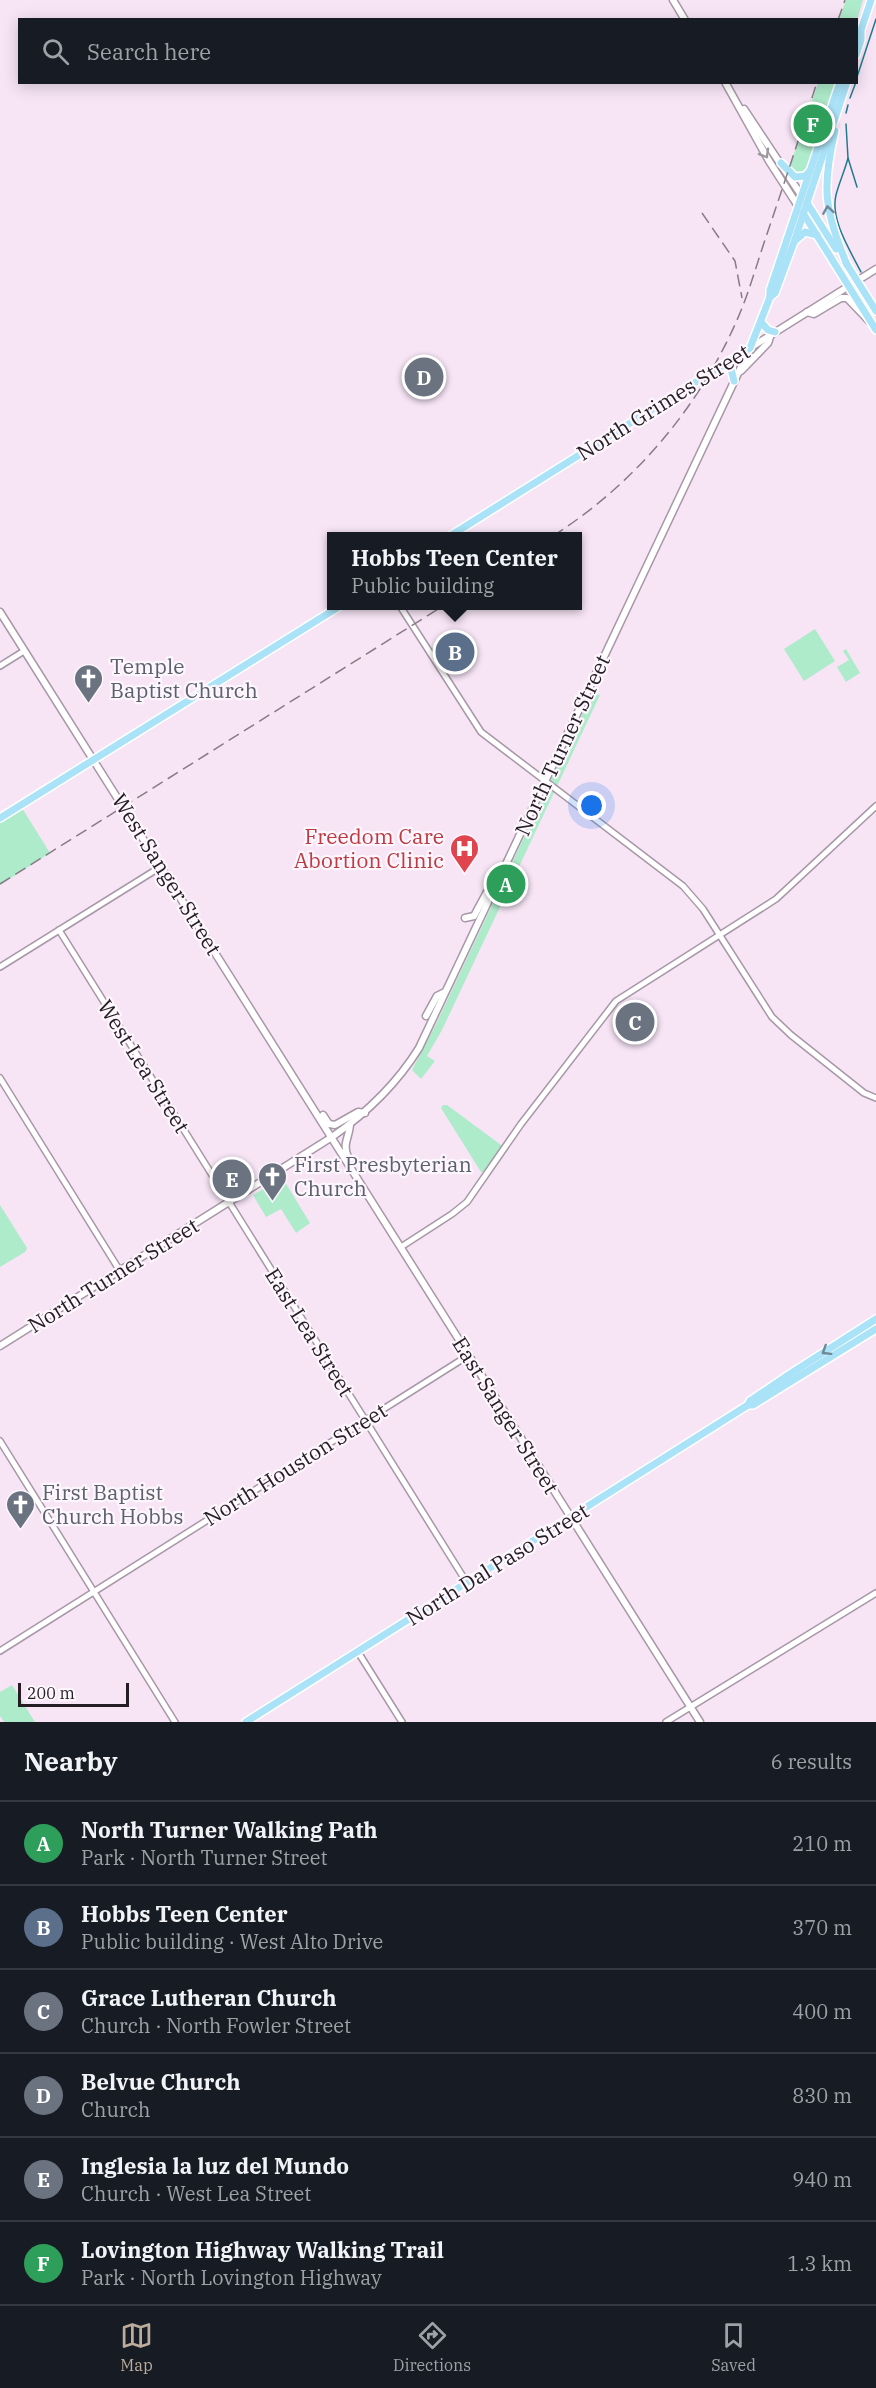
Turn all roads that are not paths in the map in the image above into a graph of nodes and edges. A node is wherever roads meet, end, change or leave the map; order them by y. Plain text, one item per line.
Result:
1 (673, 0) edge
2 (871, 0) edge
3 (684, 18) edge
4 (859, 33) edge
5 (858, 49) edge
6 (726, 84) edge
7 (839, 84) edge
8 (846, 84) edge
9 (737, 102) junction
10 (837, 114) junction
11 (781, 163) junction
12 (810, 171) junction
13 (802, 196) junction
14 (807, 203) junction
15 (798, 206) junction
16 (804, 214) junction
17 (817, 236) junction
18 (795, 242) junction
19 (847, 265) junction
20 (876, 269) edge
21 (857, 281) junction
22 (849, 286) junction
23 (770, 297) junction
24 (876, 311) edge
25 (807, 312) junction
26 (761, 322) junction
27 (871, 322) junction
28 (876, 330) edge
29 (773, 333) junction
30 (750, 348) junction
31 (722, 365) junction
32 (738, 373) junction
33 (734, 381) junction
34 (458, 532) edge
35 (334, 610) edge
36 (403, 610) edge
37 (0, 612) edge
38 (24, 651) junction
39 (0, 666) edge
40 (93, 760) junction
41 (545, 782) junction
42 (876, 806) edge
43 (0, 818) edge
44 (162, 866) junction
45 (494, 887) junction
46 (465, 918) dead end
47 (60, 930) junction
48 (719, 935) junction
49 (0, 967) edge
50 (446, 992) junction
51 (426, 1016) dead end
52 (0, 1078) edge
53 (876, 1098) edge
54 (314, 1109) junction
55 (365, 1113) junction
56 (350, 1125) junction
57 (332, 1137) junction
58 (363, 1187) junction
59 (229, 1203) junction
60 (401, 1247) junction
61 (120, 1271) junction
62 (876, 1319) edge
63 (876, 1329) edge
64 (0, 1346) edge
65 (469, 1355) junction
66 (748, 1406) junction
67 (365, 1421) junction
68 (0, 1441) edge
69 (571, 1517) junction
70 (467, 1582) junction
71 (94, 1592) junction
72 (876, 1593) edge
73 (0, 1651) edge
74 (358, 1652) junction
75 (691, 1706) junction
76 (175, 1722) edge
77 (246, 1722) edge
78 (402, 1722) edge
79 (666, 1722) edge
80 (700, 1722) edge

1 - 3 main road
2 - 4 main road
4 - 5 main road
6 - 9 main road
7 - 12 main road, North Turner Street
8 - 10 main road
9 - 11 main road
9 -> 15 main road
10 - 14 main road, North Turner Street
19 -> 10 main road
11 - 12 main road
11 - 13 main road
12 - 13 main road, North Turner Street
13 - 14 main road
13 - 15 main road, North Turner Street
14 - 16 main road, North Turner Street
14 - 19 main road
15 - 16 main road
15 - 23 main road, North Turner Street
16 - 17 main road
16 - 18 main road, North Turner Street
17 - 18 main road
17 - 22 main road
18 - 23 main road, North Turner Street
19 - 21 main road
20 - 21 main road, North Grimes Street
21 - 22 main road, North Grimes Street
21 - 24 main road
22 - 25 main road, North Grimes Street
22 - 27 main road
23 - 26 main road, North Turner Street
25 - 27 main road
25 - 29 main road, North Grimes Street
26 - 29 main road
26 - 30 main road, North Turner Street
27 - 28 main road
29 - 30 main road, North Grimes Street
29 - 32 main road
30 - 31 main road, North Grimes Street
30 - 32 main road, North Turner Street
31 - 33 main road
31 - 34 main road, North Grimes Street
32 - 33 main road, North Turner Street
33 - 41 main road, North Turner Street
35 - 40 main road
36 - 41 street
37 - 38 main road, West Sanger Street
38 - 39 street
38 - 40 main road, West Sanger Street
40 - 43 main road
40 - 44 main road, West Sanger Street
41 - 45 main road, North Turner Street
41 - 48 street
42 - 48 street
44 - 47 street
44 - 54 main road, West Sanger Street
45 - 46 main road
45 - 50 main road, North Turner Street
47 - 49 street
47 - 59 street, West Lea Street
48 - 53 street
48 - 60 street
50 - 51 main road
50 - 55 main road, North Turner Street
52 - 61 street
54 - 55 main road
54 - 57 main road, West Sanger Street
55 - 56 main road, North Turner Street
56 - 57 main road, North Turner Street
56 - 58 main road
57 - 58 main road, East Sanger Street
57 - 59 main road, North Turner Street
58 - 60 main road, East Sanger Street
59 - 61 main road, North Turner Street
59 - 67 street, East Lea Street
60 - 65 main road, East Sanger Street
61 - 64 main road, North Turner Street
62 -> 66 main road, North Dal Paso Street
63 - 66 main road, North Dal Paso Street
65 - 67 street, North Houston Street
65 - 69 main road, East Sanger Street
66 - 69 main road, North Dal Paso Street
67 - 70 street, East Lea Street
67 - 71 street, North Houston Street
68 - 71 street
69 - 70 main road, North Dal Paso Street
69 - 75 main road, East Sanger Street
70 - 74 main road, North Dal Paso Street
71 - 73 street, North Houston Street
71 - 76 street
72 - 75 street
74 - 77 main road, North Dal Paso Street
74 - 78 street
75 - 79 street
75 - 80 main road, East Sanger Street

